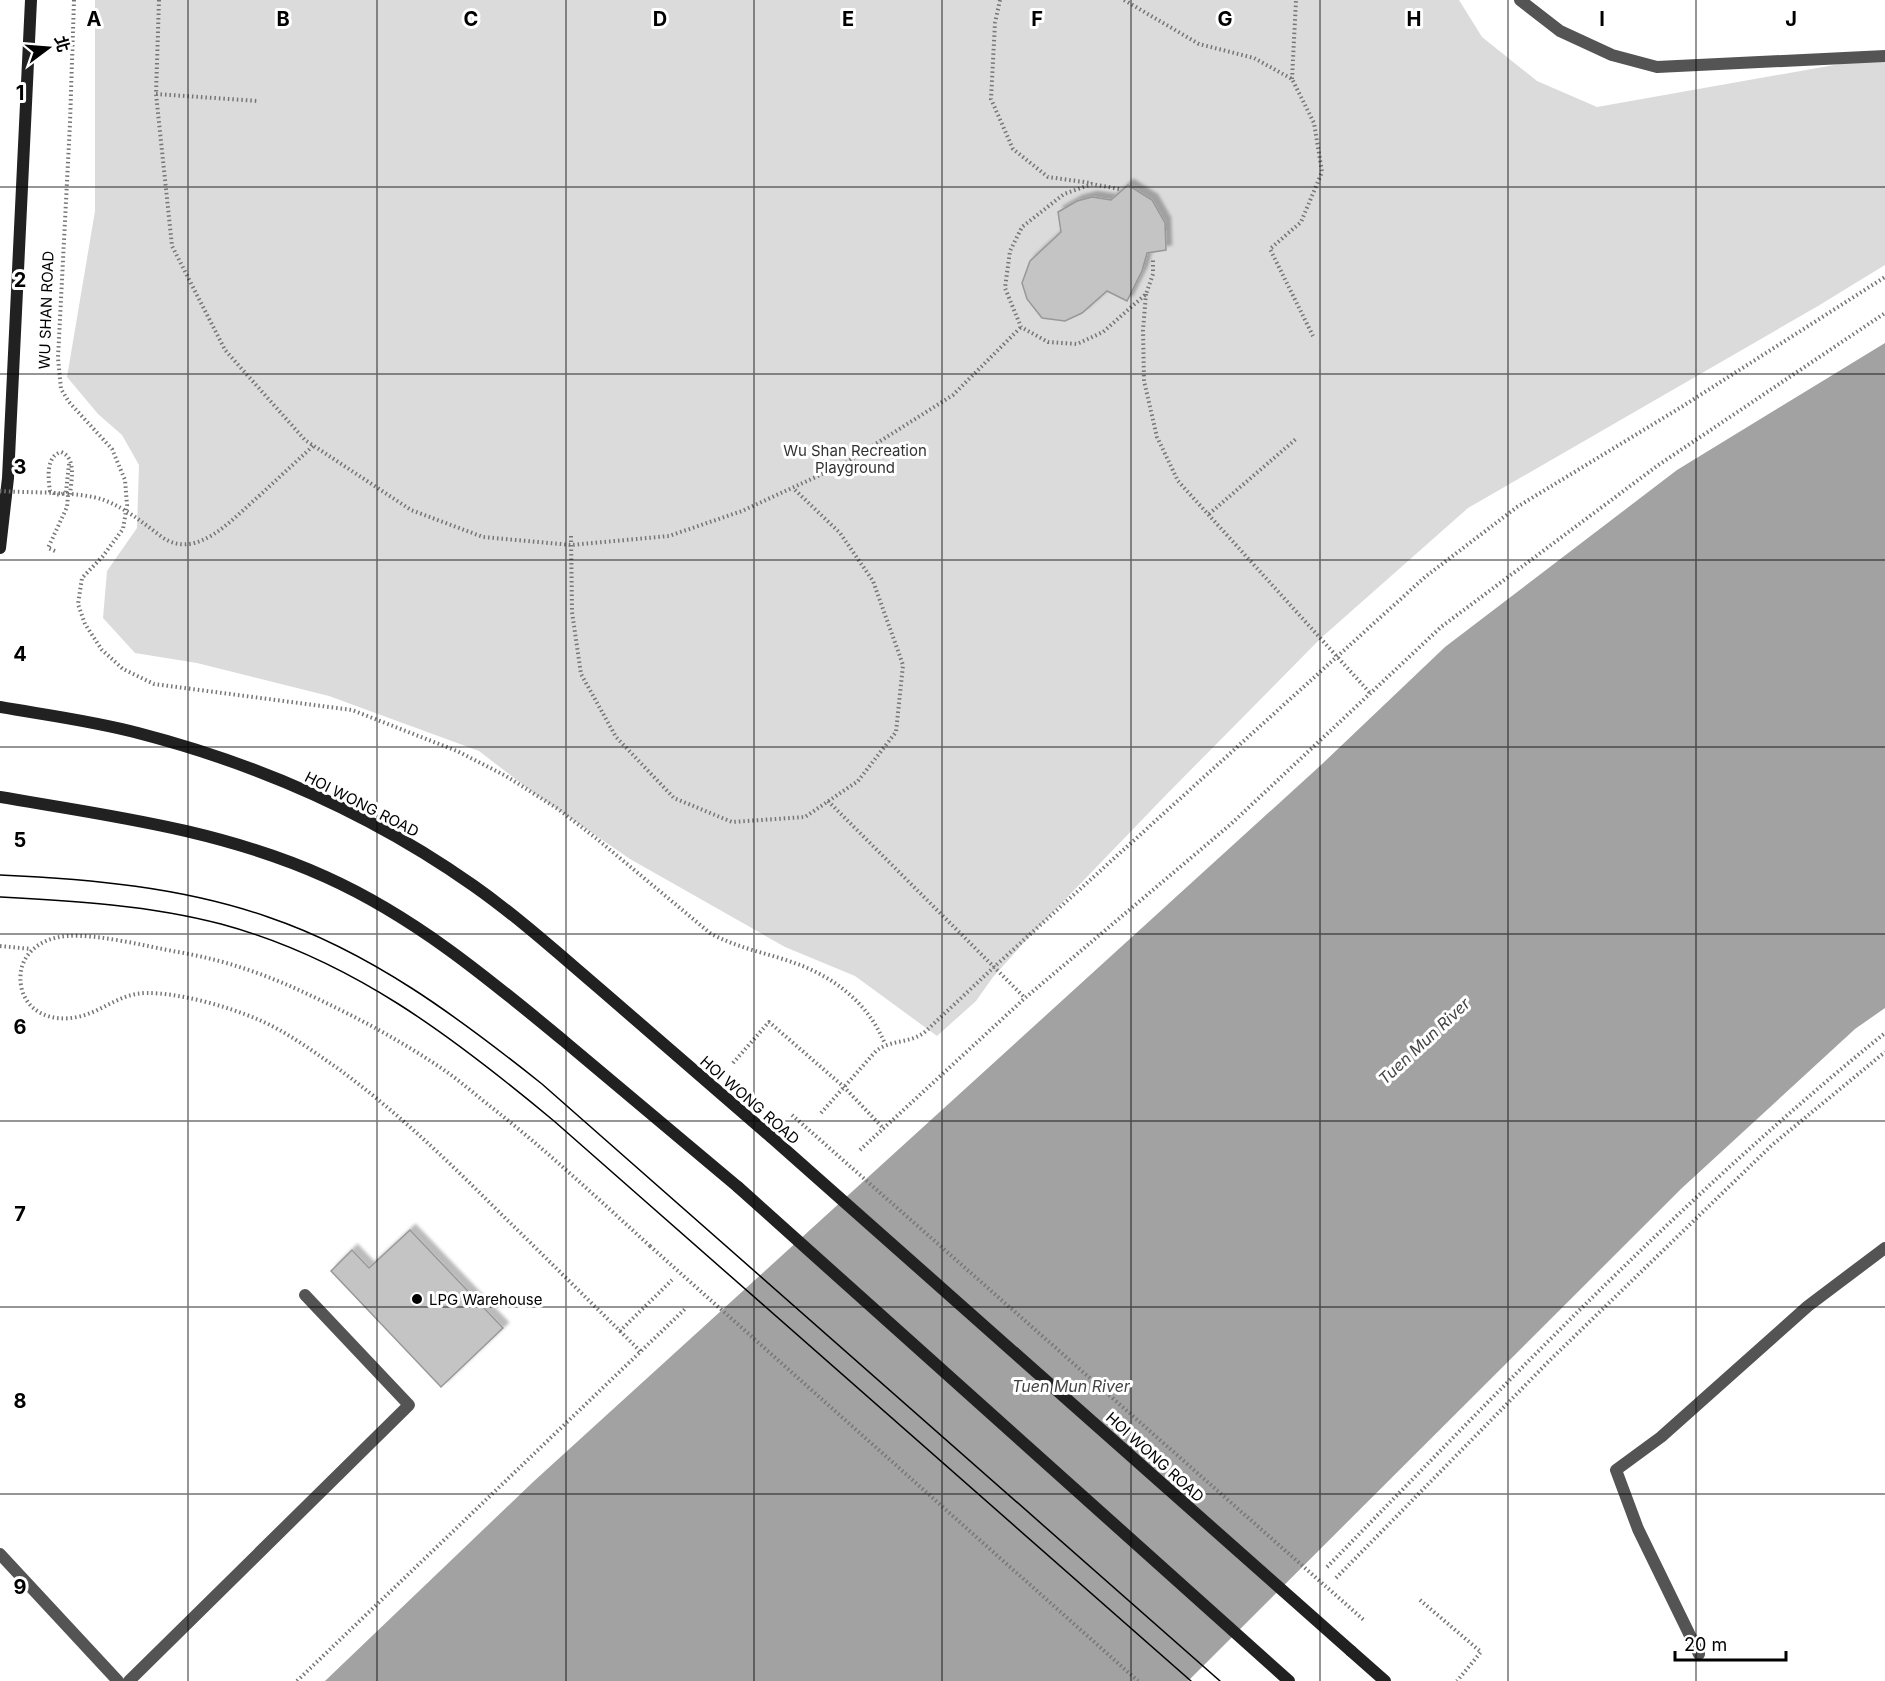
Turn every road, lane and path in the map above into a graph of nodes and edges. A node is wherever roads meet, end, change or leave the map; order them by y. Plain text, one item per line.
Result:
1 (31, 0) edge
2 (74, 0) edge
3 (159, 0) edge
4 (1000, 0) edge
5 (1124, 0) edge
6 (1296, 0) edge
7 (1520, 0) edge
8 (1885, 56) edge
9 (1292, 79) junction
10 (156, 94) junction
11 (258, 101) dead end
12 (1092, 184) junction
13 (1119, 189) dead end
14 (1153, 259) dead end
15 (1885, 277) edge
16 (1146, 294) junction
17 (1885, 313) edge
18 (1021, 327) junction
19 (1313, 336) dead end
20 (1296, 438) dead end
21 (314, 446) junction
22 (69, 464) dead end
23 (793, 488) junction
24 (0, 491) edge
25 (69, 495) junction
26 (1209, 514) junction
27 (571, 536) dead end
28 (571, 545) junction
29 (0, 549) edge
30 (55, 551) dead end
31 (1337, 656) junction
32 (1370, 693) junction
33 (0, 707) edge
34 (0, 797) edge
35 (828, 801) junction
36 (0, 946) edge
37 (32, 949) junction
38 (994, 966) junction
39 (1025, 998) junction
40 (1885, 1033) edge
41 (885, 1044) junction
42 (1885, 1052) edge
43 (733, 1063) dead end
44 (844, 1087) junction
45 (821, 1113) dead end
46 (792, 1115) dead end
47 (884, 1129) junction
48 (860, 1150) dead end
49 (1885, 1248) edge
50 (672, 1280) dead end
51 (304, 1295) dead end
52 (685, 1310) dead end
53 (620, 1331) junction
54 (640, 1351) junction
55 (0, 1554) edge
56 (1327, 1567) dead end
57 (1336, 1578) dead end
58 (1420, 1600) dead end
59 (1365, 1621) dead end
60 (1699, 1654) dead end
61 (118, 1681) edge
62 (129, 1681) edge
63 (297, 1681) edge
64 (1138, 1681) edge
65 (1289, 1681) edge
66 (1385, 1681) edge
67 (1457, 1681) edge

1 - 29 main road, WU SHAN ROAD
2 - 41 path, WU SHAN ROAD
3 - 10 path
4 - 12 path
5 - 9 path
6 - 9 path
7 - 8 lane
9 - 19 path
10 - 11 path
10 - 21 path
12 - 13 path
12 - 18 path
14 - 16 path
15 - 31 path
16 - 18 path
16 - 26 path
17 - 32 path
18 - 23 path
20 - 26 path
21 - 25 path, bridge
21 - 28 path
22 - 25 path, bridge
23 - 28 path
23 - 35 path
24 - 25 path, bridge
25 - 30 path
26 - 31 path
27 - 28 path
28 - 35 path
31 - 32 path
31 - 38 path
32 - 39 path
33 - 66 main road, HOI WONG ROAD, bridge
34 - 65 main road, bridge
35 - 38 path
36 - 37 path
37 - 53 path
37 - 64 path, bridge
38 - 39 path
38 - 41 path
39 - 47 path
40 - 56 path
41 - 44 path
42 - 57 path
43 - 44 path
44 - 45 path
44 - 47 path
46 - 59 path, HOI WONG ROAD, bridge
47 - 48 path
49 - 60 lane
50 - 53 path
51 - 62 lane
52 - 54 path
53 - 54 path
54 - 63 path
55 - 61 lane
58 - 67 path

